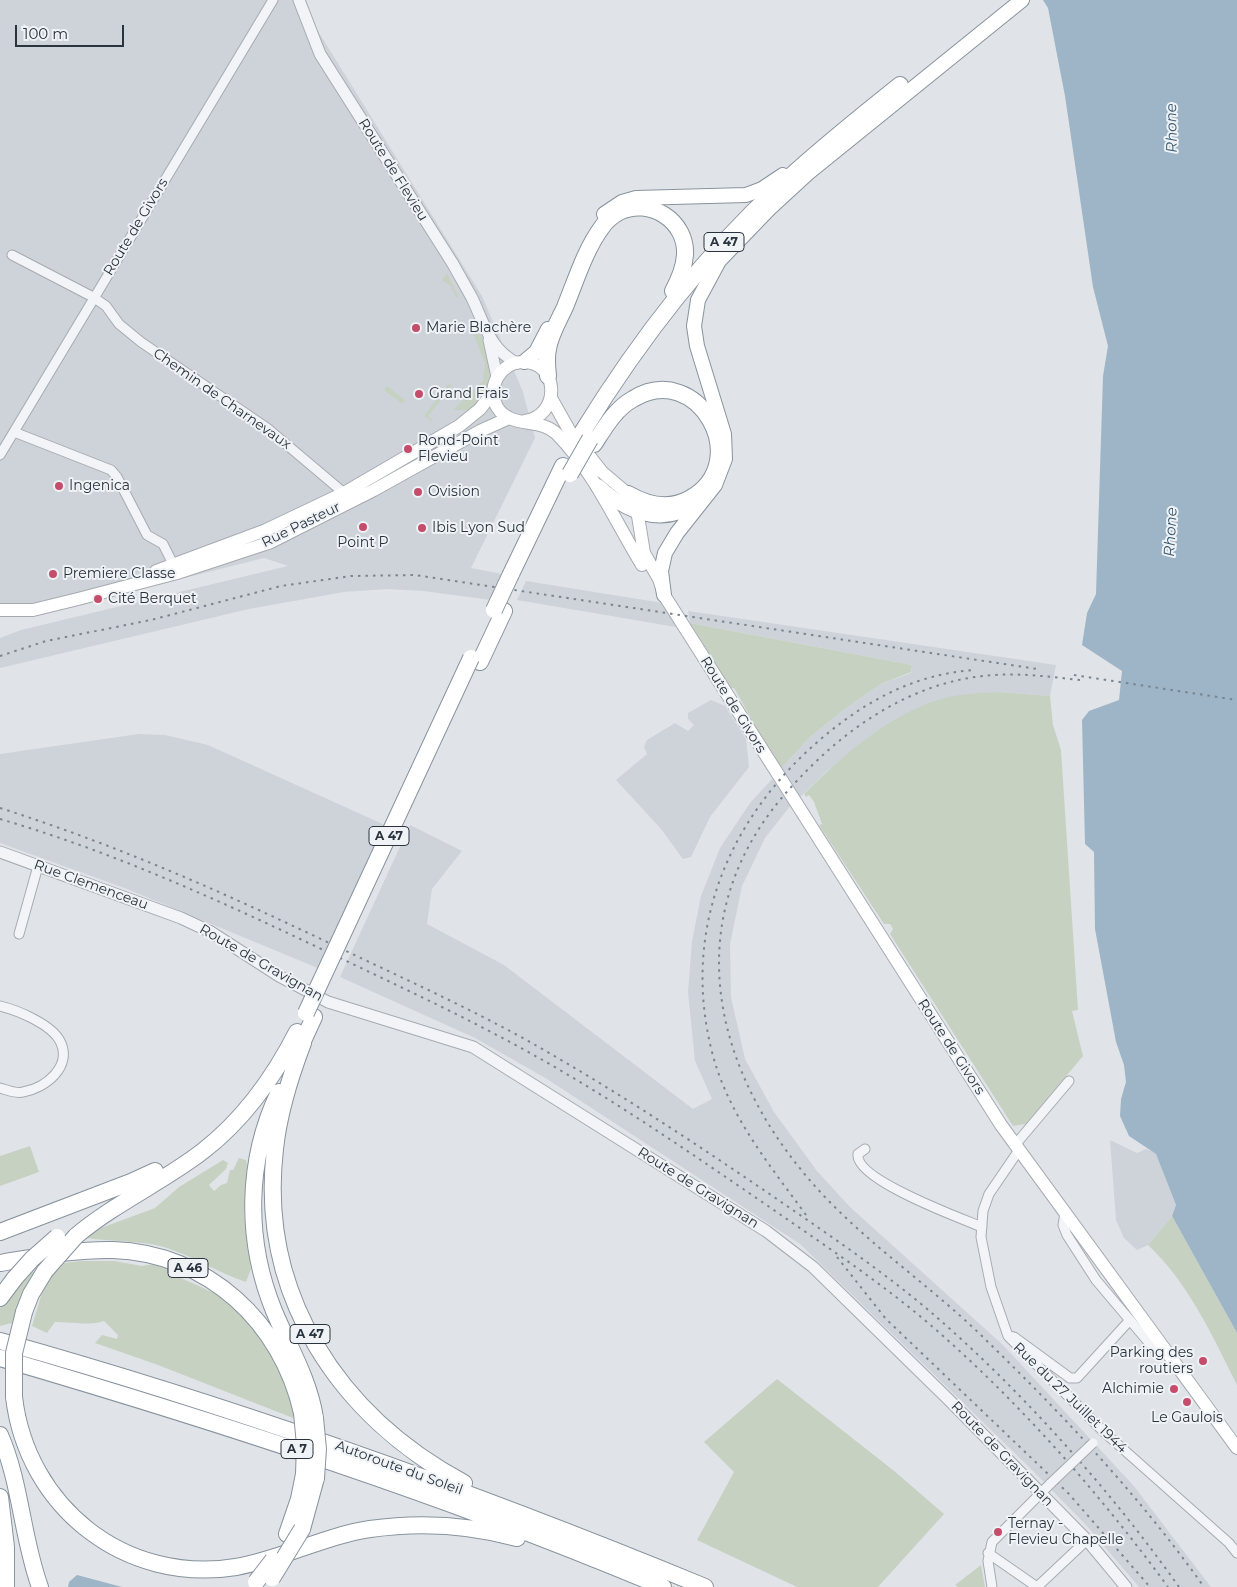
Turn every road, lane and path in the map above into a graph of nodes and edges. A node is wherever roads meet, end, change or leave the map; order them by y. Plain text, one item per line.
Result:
1 (273, 0) edge
2 (299, 0) edge
3 (1010, 0) edge
4 (1022, 0) edge
5 (993, 18) junction
6 (900, 85) junction
7 (12, 255) dead end
8 (719, 261) junction
9 (93, 297) junction
10 (489, 338) junction
11 (630, 359) junction
12 (520, 363) junction
13 (548, 376) junction
14 (497, 377) junction
15 (493, 392) junction
16 (552, 398) junction
17 (509, 418) junction
18 (525, 421) junction
19 (14, 432) junction
20 (589, 438) junction
21 (0, 455) edge
22 (567, 477) junction
23 (598, 486) junction
24 (628, 494) junction
25 (347, 497) junction
26 (702, 500) junction
27 (654, 504) junction
28 (636, 511) junction
29 (624, 534) junction
30 (176, 569) junction
31 (515, 575) junction
32 (664, 595) junction
33 (0, 610) edge
34 (0, 852) edge
35 (38, 866) junction
36 (181, 918) joint
37 (19, 934) dead end
38 (0, 1006) edge
39 (310, 1015) junction
40 (303, 1043) junction
41 (1069, 1081) dead end
42 (0, 1088) edge
43 (246, 1110) junction
44 (1017, 1148) junction
45 (865, 1149) dead end
46 (144, 1188) junction
47 (1065, 1213) junction
48 (982, 1227) junction
49 (0, 1232) edge
50 (0, 1264) edge
51 (0, 1298) edge
52 (1129, 1321) junction
53 (1008, 1336) junction
54 (0, 1341) edge
55 (1166, 1351) junction
56 (0, 1358) edge
57 (309, 1416) junction
58 (1105, 1433) junction
59 (0, 1435) edge
60 (1237, 1448) edge
61 (1041, 1494) junction
62 (0, 1496) edge
63 (519, 1512) junction
64 (1087, 1540) junction
65 (988, 1553) junction
66 (1237, 1553) edge
67 (589, 1557) junction
68 (266, 1583) edge
69 (6, 1587) edge
70 (40, 1587) edge
71 (663, 1587) edge
72 (705, 1587) edge
73 (992, 1587) edge
74 (1037, 1587) edge
75 (1126, 1587) edge

1 - 9 street, Route de Givors
2 - 10 street, Route de Flevieu
3 - 5 highway, A 47
4 - 5 highway, A 47
5 - 6 highway, A 47
5 - 8 highway, A 47
6 - 11 highway, A 47
6 - 12 highway
7 - 9 street, Chemin de Charnevaux
8 - 20 highway, A 47
8 - 26 highway
9 - 19 street, Route de Givors
9 - 25 street, Chemin de Charnevaux
10 - 12 street, Route de Flevieu
10 - 14 street, Route de Flevieu
11 - 13 highway
11 - 20 highway, A 47
12 - 13 main road
12 - 14 main road
13 - 16 main road
14 - 15 main road
15 - 17 main road
15 - 25 main road, Rue Pasteur
16 - 18 main road
16 - 24 main road
17 - 18 main road
17 - 25 main road, Rue Pasteur
18 - 23 main road
19 - 21 street, Route de Givors
19 - 30 street
20 - 22 highway, A 47, bridge
20 - 27 highway
22 - 31 highway, A 47
22 - 31 highway, A 47
23 - 28 highway
23 - 29 main road
24 - 27 highway
24 - 28 main road
25 - 30 main road, Rue Pasteur
26 - 28 highway
26 - 32 highway
27 - 28 main road
28 - 29 main road
28 - 32 main road
29 - 32 main road
30 - 33 main road, Rue Pasteur
31 - 39 highway, A 47
32 - 44 main road, Route de Givors
34 - 35 street, Rue Clemenceau
35 - 36 street, Rue Clemenceau
35 - 37 street
36 - 61 street, Route de Gravignan
38 - 42 street
39 - 40 highway, A 47
39 - 43 highway, A 47
40 - 57 highway, A 47
40 - 63 highway, A 47
41 - 44 street, Rue du 27 Juillet 1944
43 - 46 highway, A 47
43 - 49 highway
44 - 47 main road, Route de Givors
44 - 48 street, Rue du 27 Juillet 1944
45 - 48 street
46 - 51 highway, bridge
46 - 67 highway, bridge
47 - 52 street
47 - 55 main road, Route de Givors
48 - 53 street, Rue du 27 Juillet 1944
50 - 57 highway, A 46
52 - 53 street
52 - 55 street
53 - 58 street, Rue du 27 Juillet 1944
54 - 63 highway, Autoroute du Soleil / A 7
55 - 60 main road, Route de Givors
56 - 67 highway, Autoroute du Soleil / A 7
57 - 68 highway, A 47, bridge
58 - 61 street, bridge
58 - 66 street, Rue du 27 Juillet 1944
59 - 70 highway
61 - 64 street, Route de Gravignan
61 - 65 street
62 - 69 highway
63 - 72 highway, Autoroute du Soleil / A 7
64 - 74 street
64 - 75 street, Route de Gravignan
65 - 73 street
65 - 74 street
67 - 71 highway, Autoroute du Soleil / A 7

